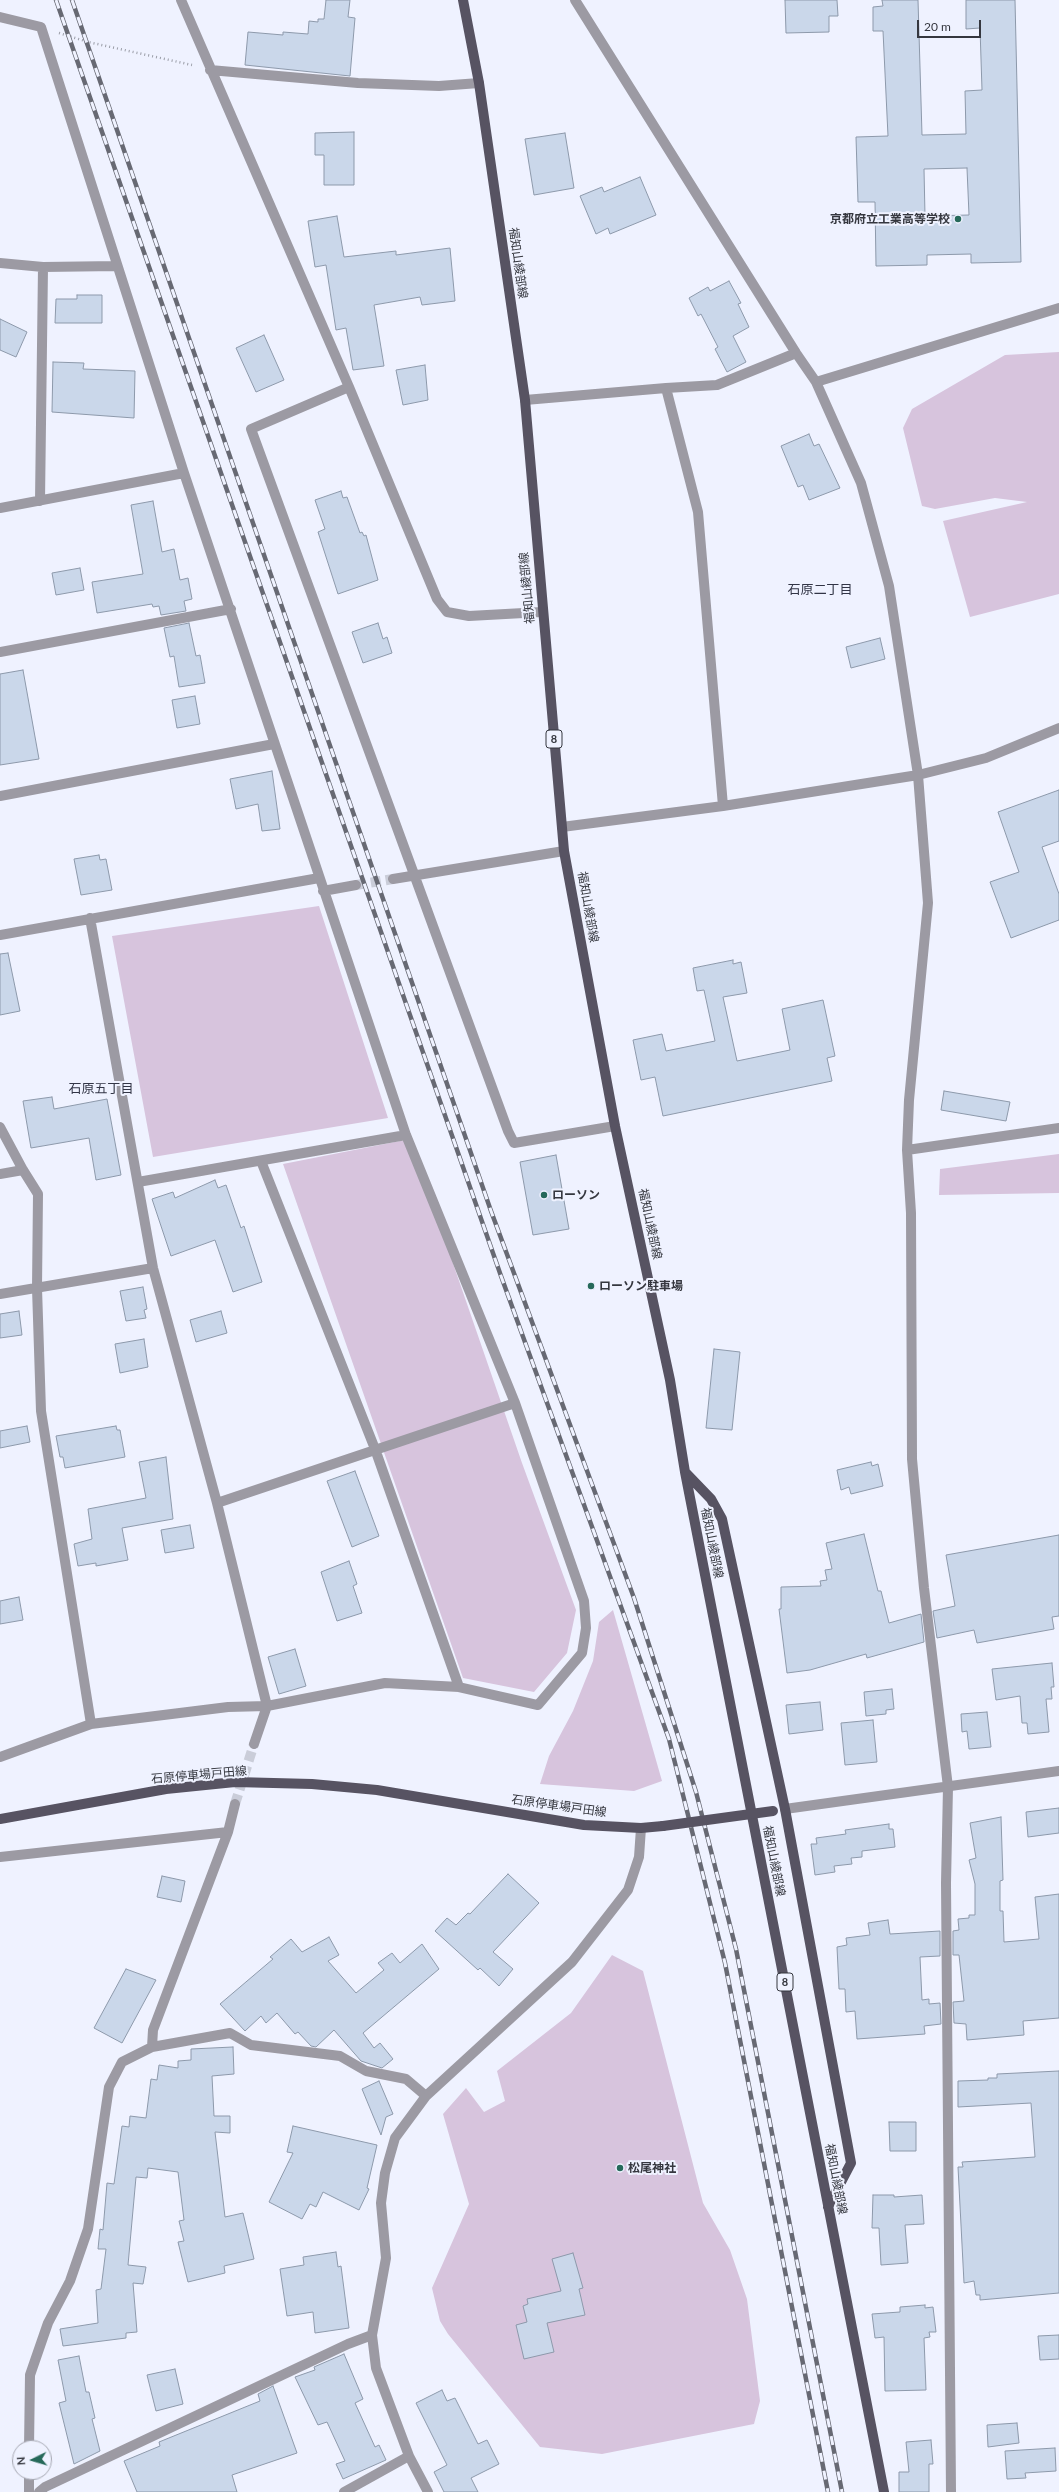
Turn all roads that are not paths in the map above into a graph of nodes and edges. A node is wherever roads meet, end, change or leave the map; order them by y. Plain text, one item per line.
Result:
1 (181, 0) edge
2 (463, 0) edge
3 (574, 0) edge
4 (0, 18) edge
5 (210, 70) junction
6 (479, 83) junction
7 (0, 263) edge
8 (117, 266) junction
9 (43, 267) junction
10 (1059, 308) edge
11 (796, 354) junction
12 (816, 382) junction
13 (349, 387) junction
14 (666, 388) junction
15 (526, 400) junction
16 (184, 473) junction
17 (40, 501) junction
18 (0, 508) edge
19 (231, 609) junction
20 (542, 612) junction
21 (0, 652) edge
22 (1059, 728) edge
23 (274, 744) junction
24 (918, 775) junction
25 (0, 796) edge
26 (723, 806) junction
27 (562, 827) junction
28 (564, 851) junction
29 (414, 874) junction
30 (319, 878) junction
31 (393, 879) tunnel mouth
32 (356, 885) tunnel mouth
33 (323, 891) junction
34 (90, 918) junction
35 (0, 935) edge
36 (615, 1126) junction
37 (0, 1127) edge
38 (1059, 1128) edge
39 (406, 1135) junction
40 (908, 1150) junction
41 (261, 1161) junction
42 (22, 1170) junction
43 (0, 1174) edge
44 (138, 1182) junction
45 (153, 1268) junction
46 (37, 1288) junction
47 (0, 1294) edge
48 (515, 1403) junction
49 (375, 1449) junction
50 (685, 1472) junction
51 (218, 1503) junction
52 (459, 1687) junction
53 (267, 1706) junction
54 (90, 1724) junction
55 (254, 1744) tunnel mouth
56 (0, 1757) edge
57 (1059, 1771) edge
58 (948, 1787) junction
59 (235, 1804) tunnel mouth
60 (785, 1809) junction
61 (0, 1819) edge
62 (642, 1828) junction
63 (228, 1832) junction
64 (0, 1857) edge
65 (152, 2047) junction
66 (426, 2096) junction
67 (828, 2207) junction
68 (372, 2335) junction
69 (29, 2440) edge
70 (409, 2456) junction
71 (29, 2480) edge
72 (29, 2492) edge
73 (39, 2492) edge
74 (344, 2492) edge
75 (428, 2492) edge
76 (884, 2492) edge
77 (951, 2492) edge

1 - 5 street
2 - 6 main road, 福知山綾部線 / 8
3 - 11 street
4 - 8 street
5 - 6 street
5 - 13 street
6 - 15 main road, 福知山綾部線 / 8
7 - 9 street
8 - 9 street
8 - 16 street
9 - 17 street
10 - 12 street
11 - 12 street
11 - 14 street
12 - 24 street
13 - 20 street
13 - 29 street
14 - 15 street
14 - 26 street
15 - 20 main road, 福知山綾部線 / 8
16 - 17 street
16 - 19 street
17 - 18 street
19 - 21 street
19 - 23 street
20 - 27 main road, 福知山綾部線 / 8
22 - 24 street
23 - 25 street
23 - 30 street
24 - 26 street
24 - 40 street
26 - 27 street
27 - 28 main road, 福知山綾部線 / 8
28 - 29 street
28 - 36 main road, 福知山綾部線 / 8
29 - 31 street
29 - 36 street
30 - 33 street
30 - 34 street
32 - 33 street
33 - 39 street
34 - 35 street
34 - 44 street
36 - 50 main road, 福知山綾部線 / 8
37 - 42 street
38 - 40 street
39 - 41 street
39 - 48 street
40 - 58 street
41 - 44 street
41 - 49 street
42 - 43 street
42 - 46 street
44 - 45 street
45 - 46 street
45 - 51 street
46 - 47 street
46 - 54 street
48 - 49 street
48 - 52 street
49 - 51 street
49 - 52 street
50 - 60 main road
50 - 67 main road, 福知山綾部線 / 8
51 - 53 street
52 - 53 street
53 - 54 street
53 - 55 street
54 - 56 street
57 - 58 street
58 - 60 street
58 - 77 street
59 - 63 street
60 - 62 main road, 石原停車場戸田線, bridge
60 - 67 main road
61 - 62 main road, 石原停車場戸田線
62 - 66 street
63 - 64 street
63 - 65 street
65 - 66 street
65 - 69 street
66 - 68 street
67 - 76 main road, 福知山綾部線 / 8
68 - 70 street
68 - 73 street
70 - 74 street
70 - 75 street
71 - 72 street

